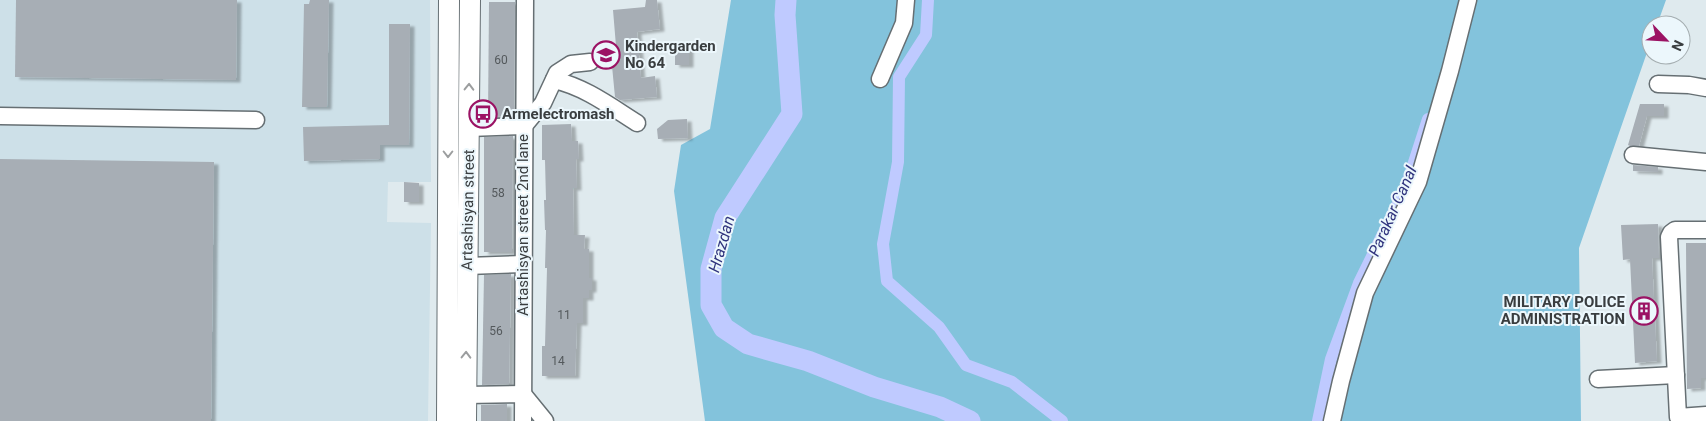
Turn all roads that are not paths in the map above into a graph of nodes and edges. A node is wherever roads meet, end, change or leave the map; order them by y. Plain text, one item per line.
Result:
1 (449, 0) edge
2 (470, 0) edge
3 (525, 0) edge
4 (906, 0) edge
5 (1468, 0) edge
6 (590, 62) dead end
7 (880, 79) dead end
8 (554, 80) junction
9 (1658, 84) dead end
10 (1706, 88) edge
11 (0, 116) edge
12 (256, 120) dead end
13 (636, 123) dead end
14 (524, 126) junction
15 (469, 128) junction
16 (1633, 155) dead end
17 (1706, 162) edge
18 (1706, 230) edge
19 (523, 264) junction
20 (467, 266) junction
21 (1676, 375) junction
22 (1598, 379) dead end
23 (466, 394) junction
24 (523, 394) junction
25 (1706, 415) edge
26 (447, 421) edge
27 (466, 421) edge
28 (522, 421) edge
29 (545, 421) edge
30 (1332, 421) edge

1 -> 26 main road, Artashisyan street
15 -> 2 main road, Artashisyan street
3 - 14 street, Artashisyan street 2nd lane
4 - 7 street
5 - 30 street
6 - 8 street
8 - 13 street
8 - 14 street
9 - 10 street
11 - 12 street
14 - 15 street
14 - 19 street, Artashisyan street 2nd lane
15 - 20 main road, Artashisyan street
16 - 17 street
18 - 21 street
19 - 20 street
19 - 24 street, Artashisyan street 2nd lane
23 -> 20 main road, Artashisyan street
21 - 22 street
21 - 25 street
23 - 24 street
23 - 27 main road, Artashisyan street
24 - 28 street, Artashisyan street 2nd lane
24 - 29 street

